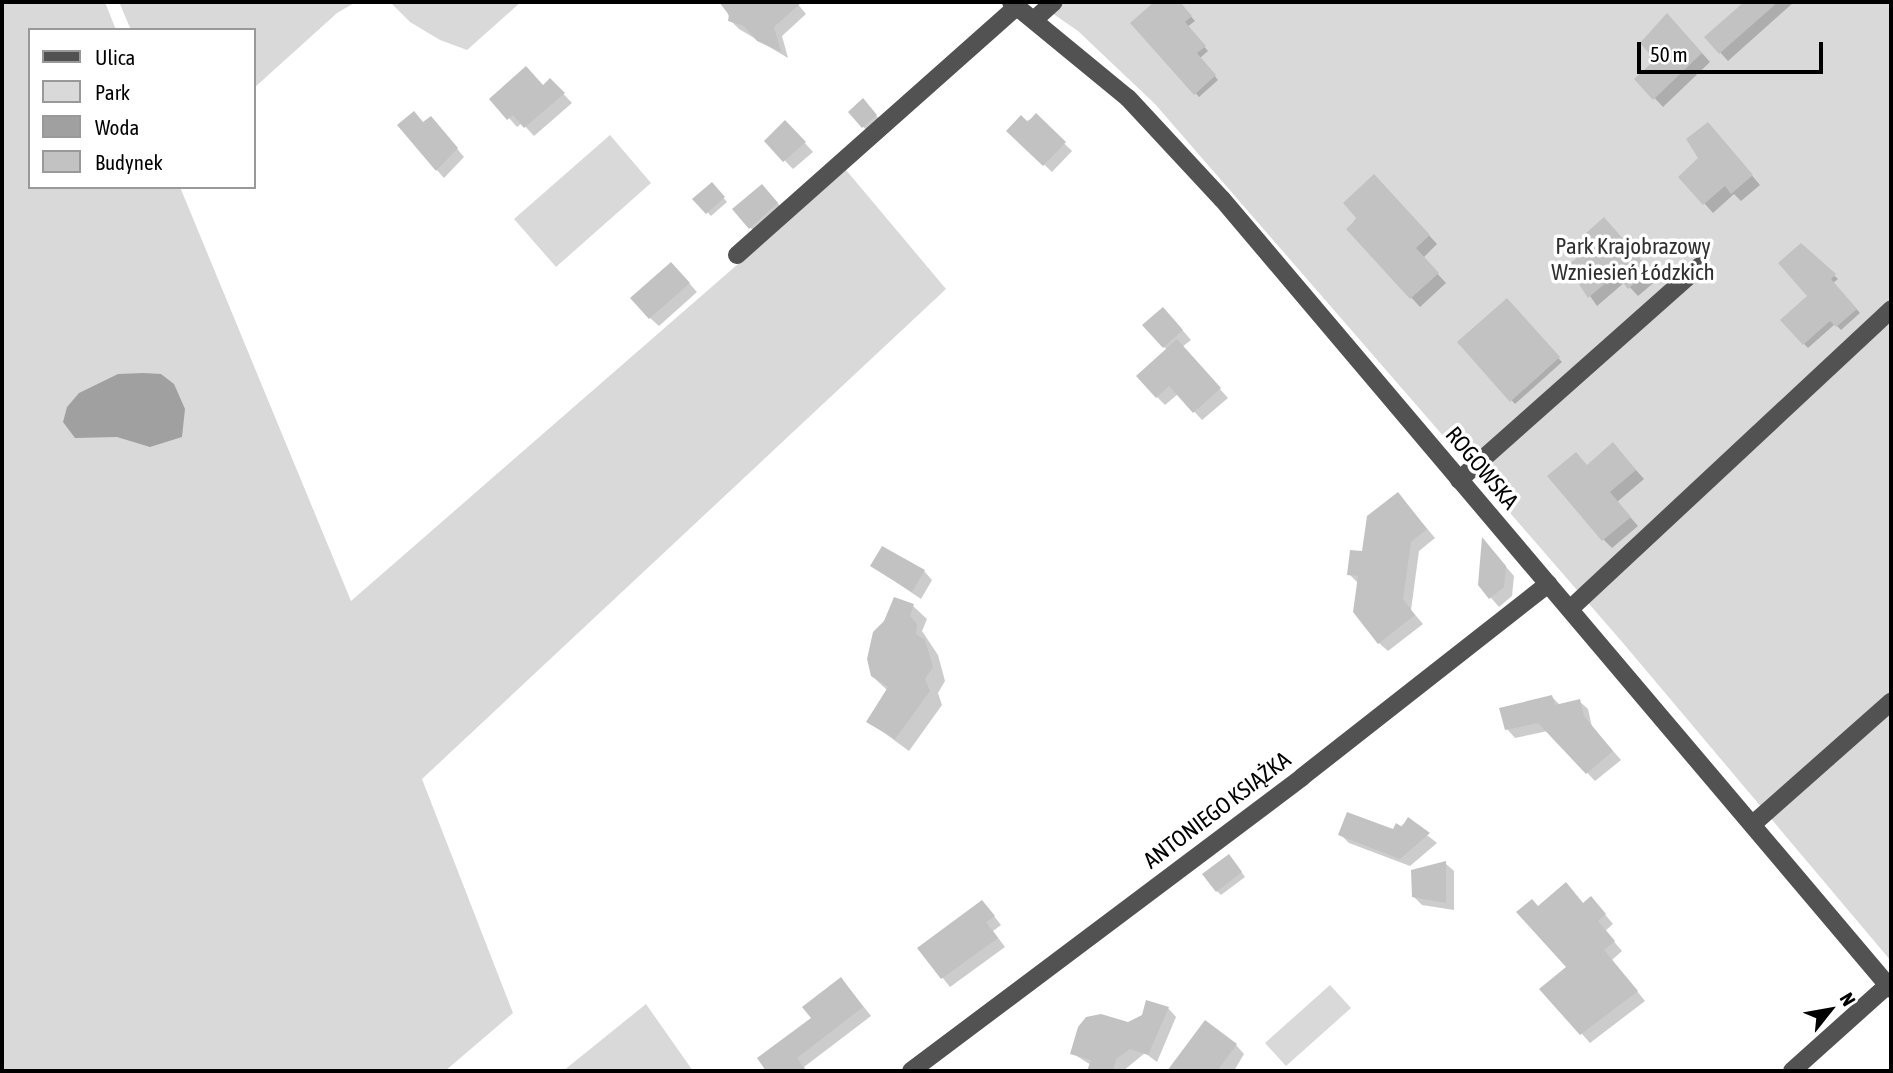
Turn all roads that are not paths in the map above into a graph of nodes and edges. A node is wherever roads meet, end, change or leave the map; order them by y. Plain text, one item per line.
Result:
1 (1054, 2) edge
2 (1014, 4) edge
3 (1035, 19) junction
4 (737, 255) dead end
5 (1700, 266) dead end
6 (1891, 310) edge
7 (1459, 480) junction
8 (1548, 584) junction
9 (1570, 609) junction
10 (1891, 702) edge
11 (1754, 823) junction
12 (1890, 987) edge
13 (911, 1071) edge
14 (1792, 1071) edge

1 - 3 street
2 - 3 street, ROGOWSKA
2 - 4 street
3 - 7 street, ROGOWSKA
5 - 7 street
6 - 9 street
7 - 8 street, ROGOWSKA
8 - 9 street, ROGOWSKA
8 - 13 street, ANTONIEGO KSIĄŻKA
9 - 11 street, ROGOWSKA
10 - 11 street
11 - 12 street, ROGOWSKA
12 - 14 street

